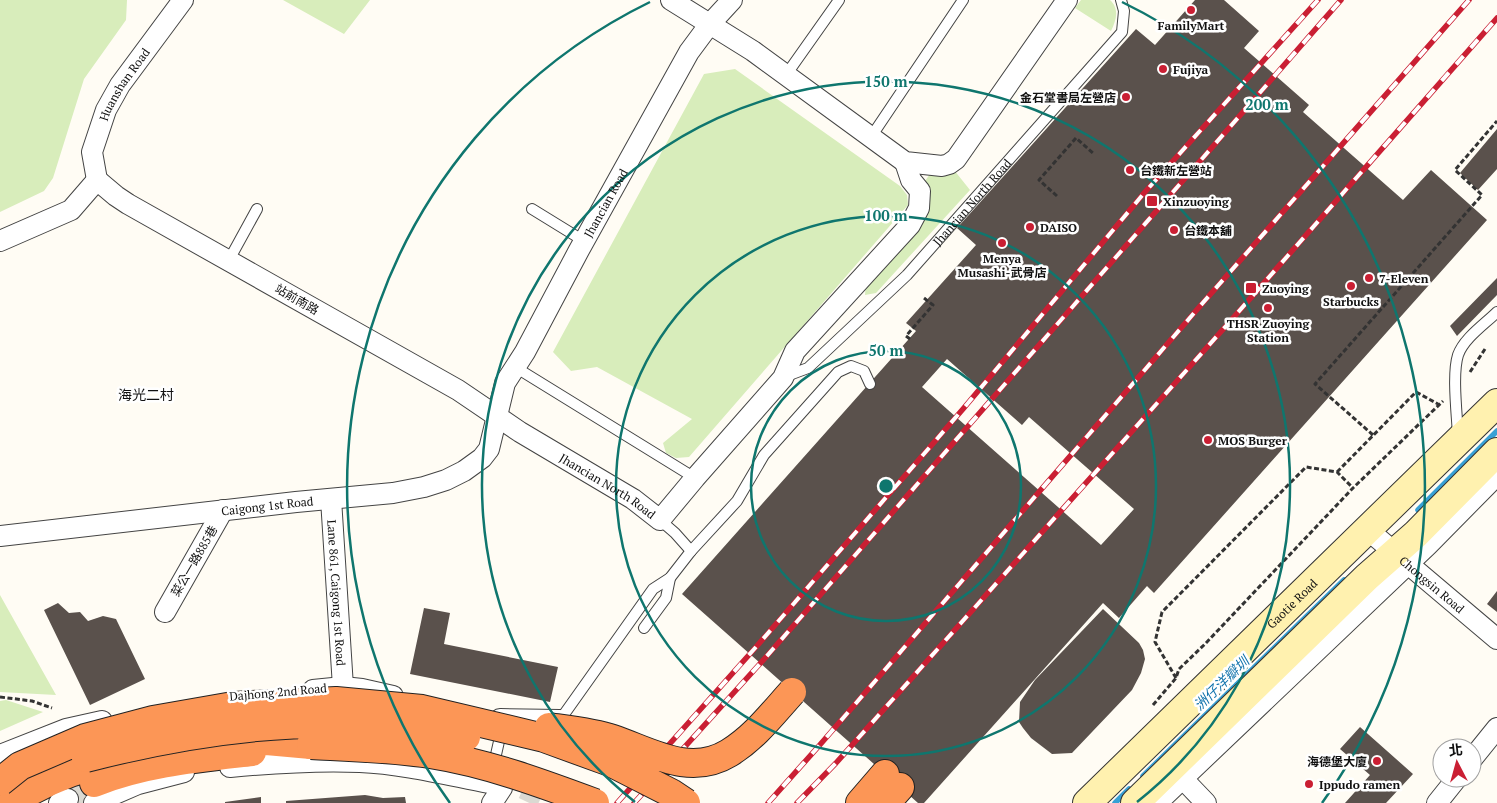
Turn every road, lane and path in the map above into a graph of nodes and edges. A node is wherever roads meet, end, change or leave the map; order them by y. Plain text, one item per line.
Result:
1 (183, 0) edge
2 (671, 0) edge
3 (732, 0) edge
4 (839, 0) edge
5 (963, 0) edge
6 (1067, 0) edge
7 (1121, 0) edge
8 (708, 25) junction
9 (786, 75) junction
10 (1497, 121) edge
11 (871, 137) junction
12 (1094, 154) dead end
13 (905, 162) junction
14 (97, 180) junction
15 (1057, 196) dead end
16 (532, 208) dead end
17 (257, 209) dead end
18 (0, 241) edge
19 (584, 241) junction
20 (229, 260) junction
21 (924, 298) dead end
22 (1497, 312) edge
23 (910, 339) dead end
24 (1485, 349) dead end
25 (515, 367) junction
26 (783, 378) junction
27 (870, 384) dead end
28 (1456, 393) junction
29 (1497, 403) edge
30 (1438, 404) junction
31 (497, 417) junction
32 (1373, 435) junction
33 (1458, 440) junction
34 (1497, 452) edge
35 (1337, 472) junction
36 (1497, 475) edge
37 (695, 478) junction
38 (1353, 488) junction
39 (331, 499) junction
40 (223, 510) junction
41 (660, 520) junction
42 (1368, 530) junction
43 (1, 535) edge
44 (691, 551) junction
45 (1401, 558) junction
46 (670, 578) junction
47 (165, 612) dead end
48 (644, 628) dead end
49 (1497, 639) edge
50 (1176, 678) junction
51 (353, 688) junction
52 (792, 692) dead end
53 (0, 697) edge
54 (52, 708) dead end
55 (422, 709) junction
56 (1149, 710) dead end
57 (504, 720) junction
58 (560, 720) joint
59 (1497, 728) edge
60 (311, 746) junction
61 (51, 747) dead end
62 (1482, 747) edge
63 (361, 762) junction
64 (4, 768) edge
65 (1182, 779) junction
66 (890, 788) edge
67 (1451, 788) edge
68 (495, 791) edge
69 (0, 792) edge
70 (140, 794) edge
71 (1443, 801) edge
72 (59, 802) edge
73 (12, 803) edge
74 (94, 803) tunnel mouth
75 (595, 803) edge
76 (650, 803) edge
77 (686, 803) edge
78 (860, 803) edge
79 (1087, 803) edge
80 (1135, 803) edge
81 (1157, 803) edge
82 (1206, 803) edge

1 - 14 street, Huanshan Road
2 - 8 street
3 - 8 street, Jhancian Road
4 - 9 lane
5 - 11 lane
6 - 13 street
7 - 26 lane, Jhancian North Road
8 - 9 street
8 - 19 street, Jhancian Road
9 - 11 street
10 - 32 path
11 - 13 street
12 - 15 path
13 - 26 street, Jhancian North Road
14 - 18 street
14 - 20 street, 站前南路
16 - 19 lane
17 - 20 lane
19 - 25 street, Jhancian Road
20 - 31 street, 站前南路
21 - 23 path
22 - 28 lane
24 - 28 path
25 - 31 street, Jhancian Road
25 - 37 lane
26 - 37 street, Jhancian North Road
27 - 44 lane
28 - 30 path
28 - 33 lane
29 - 33 street, Gaotie Road
30 - 32 path
30 - 38 path
31 - 39 street, Caigong 1st Road
31 - 41 street, Jhancian North Road
32 - 35 path
33 - 42 street, Gaotie Road
34 - 45 street
35 - 38 path
35 - 50 path
36 - 45 street
37 - 41 street, Jhancian North Road
38 - 50 path
39 - 40 street, Caigong 1st Road
39 - 51 street, Lane 861, Caigong 1st Road
40 - 43 street, Caigong 1st Road
40 - 47 street, 菜公一路885巷
41 - 44 lane
42 - 45 street, Chongsin Road
42 - 79 street, Gaotie Road
44 - 46 lane
45 - 49 street, Chongsin Road
45 - 65 street
45 - 80 street
46 - 48 lane
46 - 58 lane
50 - 56 path
51 - 57 street, Dajhong 2nd Road
51 - 63 lane
51 - 64 street, Dajhong 2nd Road
52 - 55 highway, bridge
53 - 54 path
55 - 64 highway, bridge
55 - 77 highway, bridge
57 - 58 street, Dajhong 2nd Road
57 - 68 lane
59 - 62 street
60 - 72 highway
60 - 73 highway
60 - 75 highway, bridge
61 - 64 street
63 - 68 street
63 - 70 street
65 - 81 street
65 - 82 street
66 - 78 highway
67 - 71 street
69 - 76 highway, bridge
70 - 74 street

